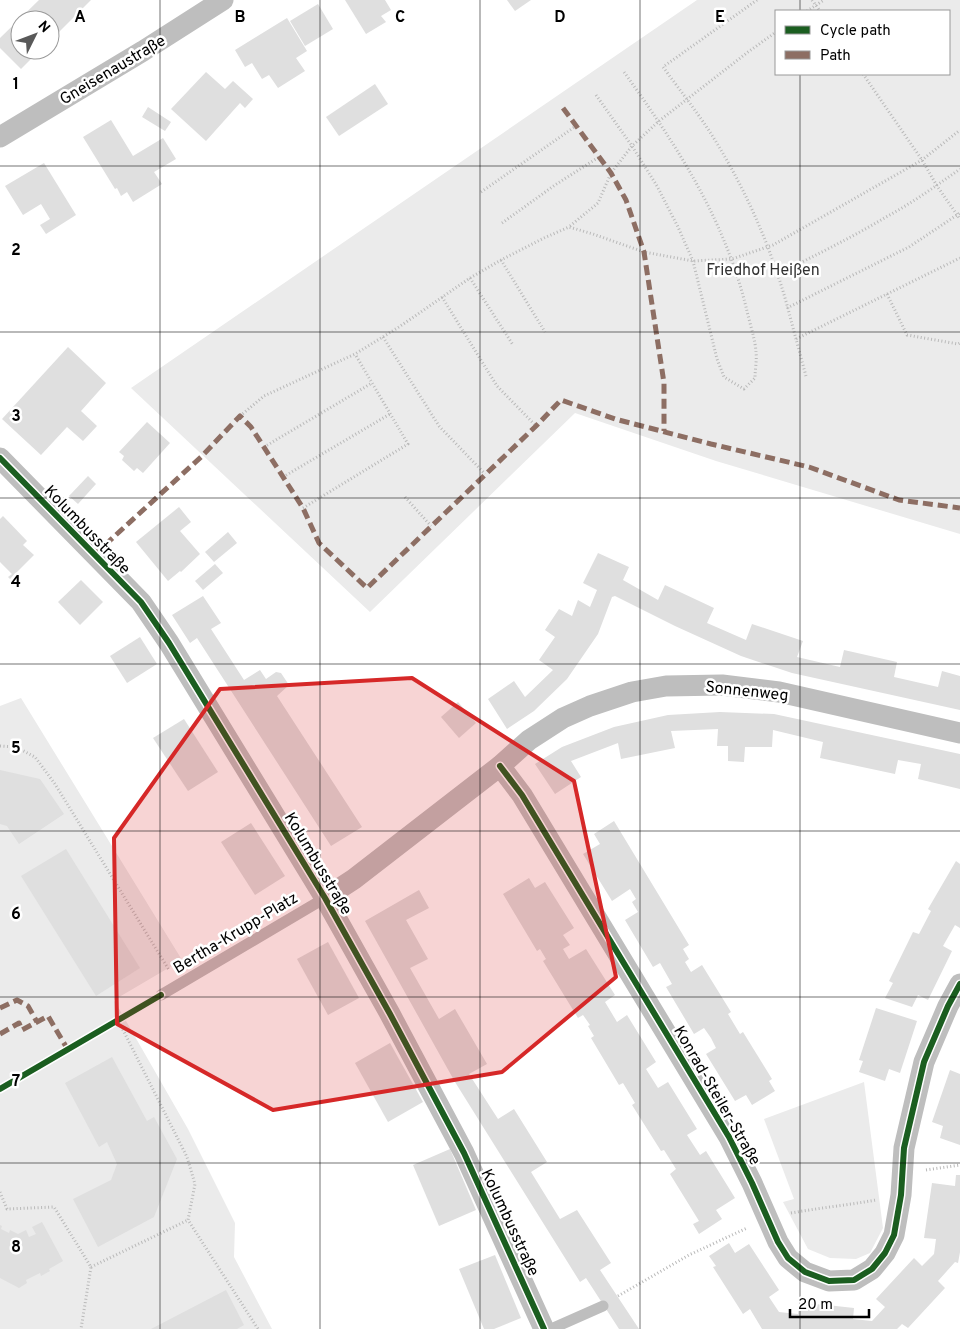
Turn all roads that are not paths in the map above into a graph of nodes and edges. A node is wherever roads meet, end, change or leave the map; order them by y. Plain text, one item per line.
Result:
1 (223, 0) edge
2 (0, 137) edge
3 (0, 458) edge
4 (960, 733) edge
5 (500, 766) junction
6 (325, 898) junction
7 (960, 984) edge
8 (161, 995) dead end
9 (603, 1306) dead end
10 (544, 1329) edge
11 (551, 1329) edge

1 - 2 street, Gneisenaustraße
3 - 6 street, Kolumbusstraße
4 - 5 street, Sonnenweg
5 - 6 street, Sonnenweg
5 - 7 street, Konrad-Steiler-Straße
6 - 8 lane, Bertha-Krupp-Platz
6 - 10 street, Kolumbusstraße
9 - 11 lane

